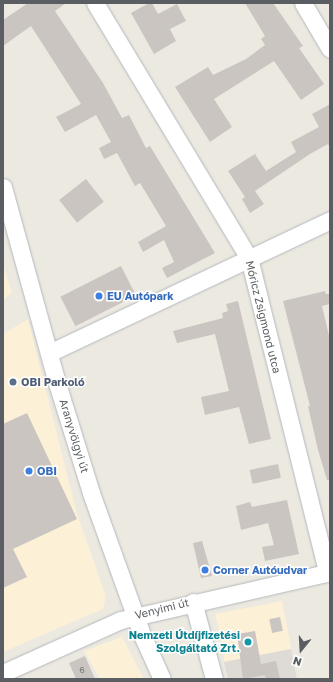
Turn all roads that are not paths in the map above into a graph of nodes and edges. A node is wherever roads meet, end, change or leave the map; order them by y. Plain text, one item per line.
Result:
1 (95, 3) edge
2 (303, 3) edge
3 (330, 49) edge
4 (3, 187) edge
5 (7, 207) edge
6 (330, 220) edge
7 (249, 258) junction
8 (49, 353) junction
9 (329, 572) edge
10 (193, 602) junction
11 (135, 616) junction
12 (3, 673) edge
13 (162, 679) edge
14 (214, 679) edge

1 - 7 street, Móricz Zsigmond utca
2 - 3 street
4 - 5 street, Aranyvölgyi út
5 - 8 street, Aranyvölgyi út
6 - 7 street
7 - 8 street
7 - 9 street, Móricz Zsigmond utca
8 - 11 street, Aranyvölgyi út
9 - 10 street, Venyimi út
10 - 11 street, Venyimi út
10 - 14 street
11 - 12 street, Venyimi út
11 - 13 street, Aranyvölgyi út

